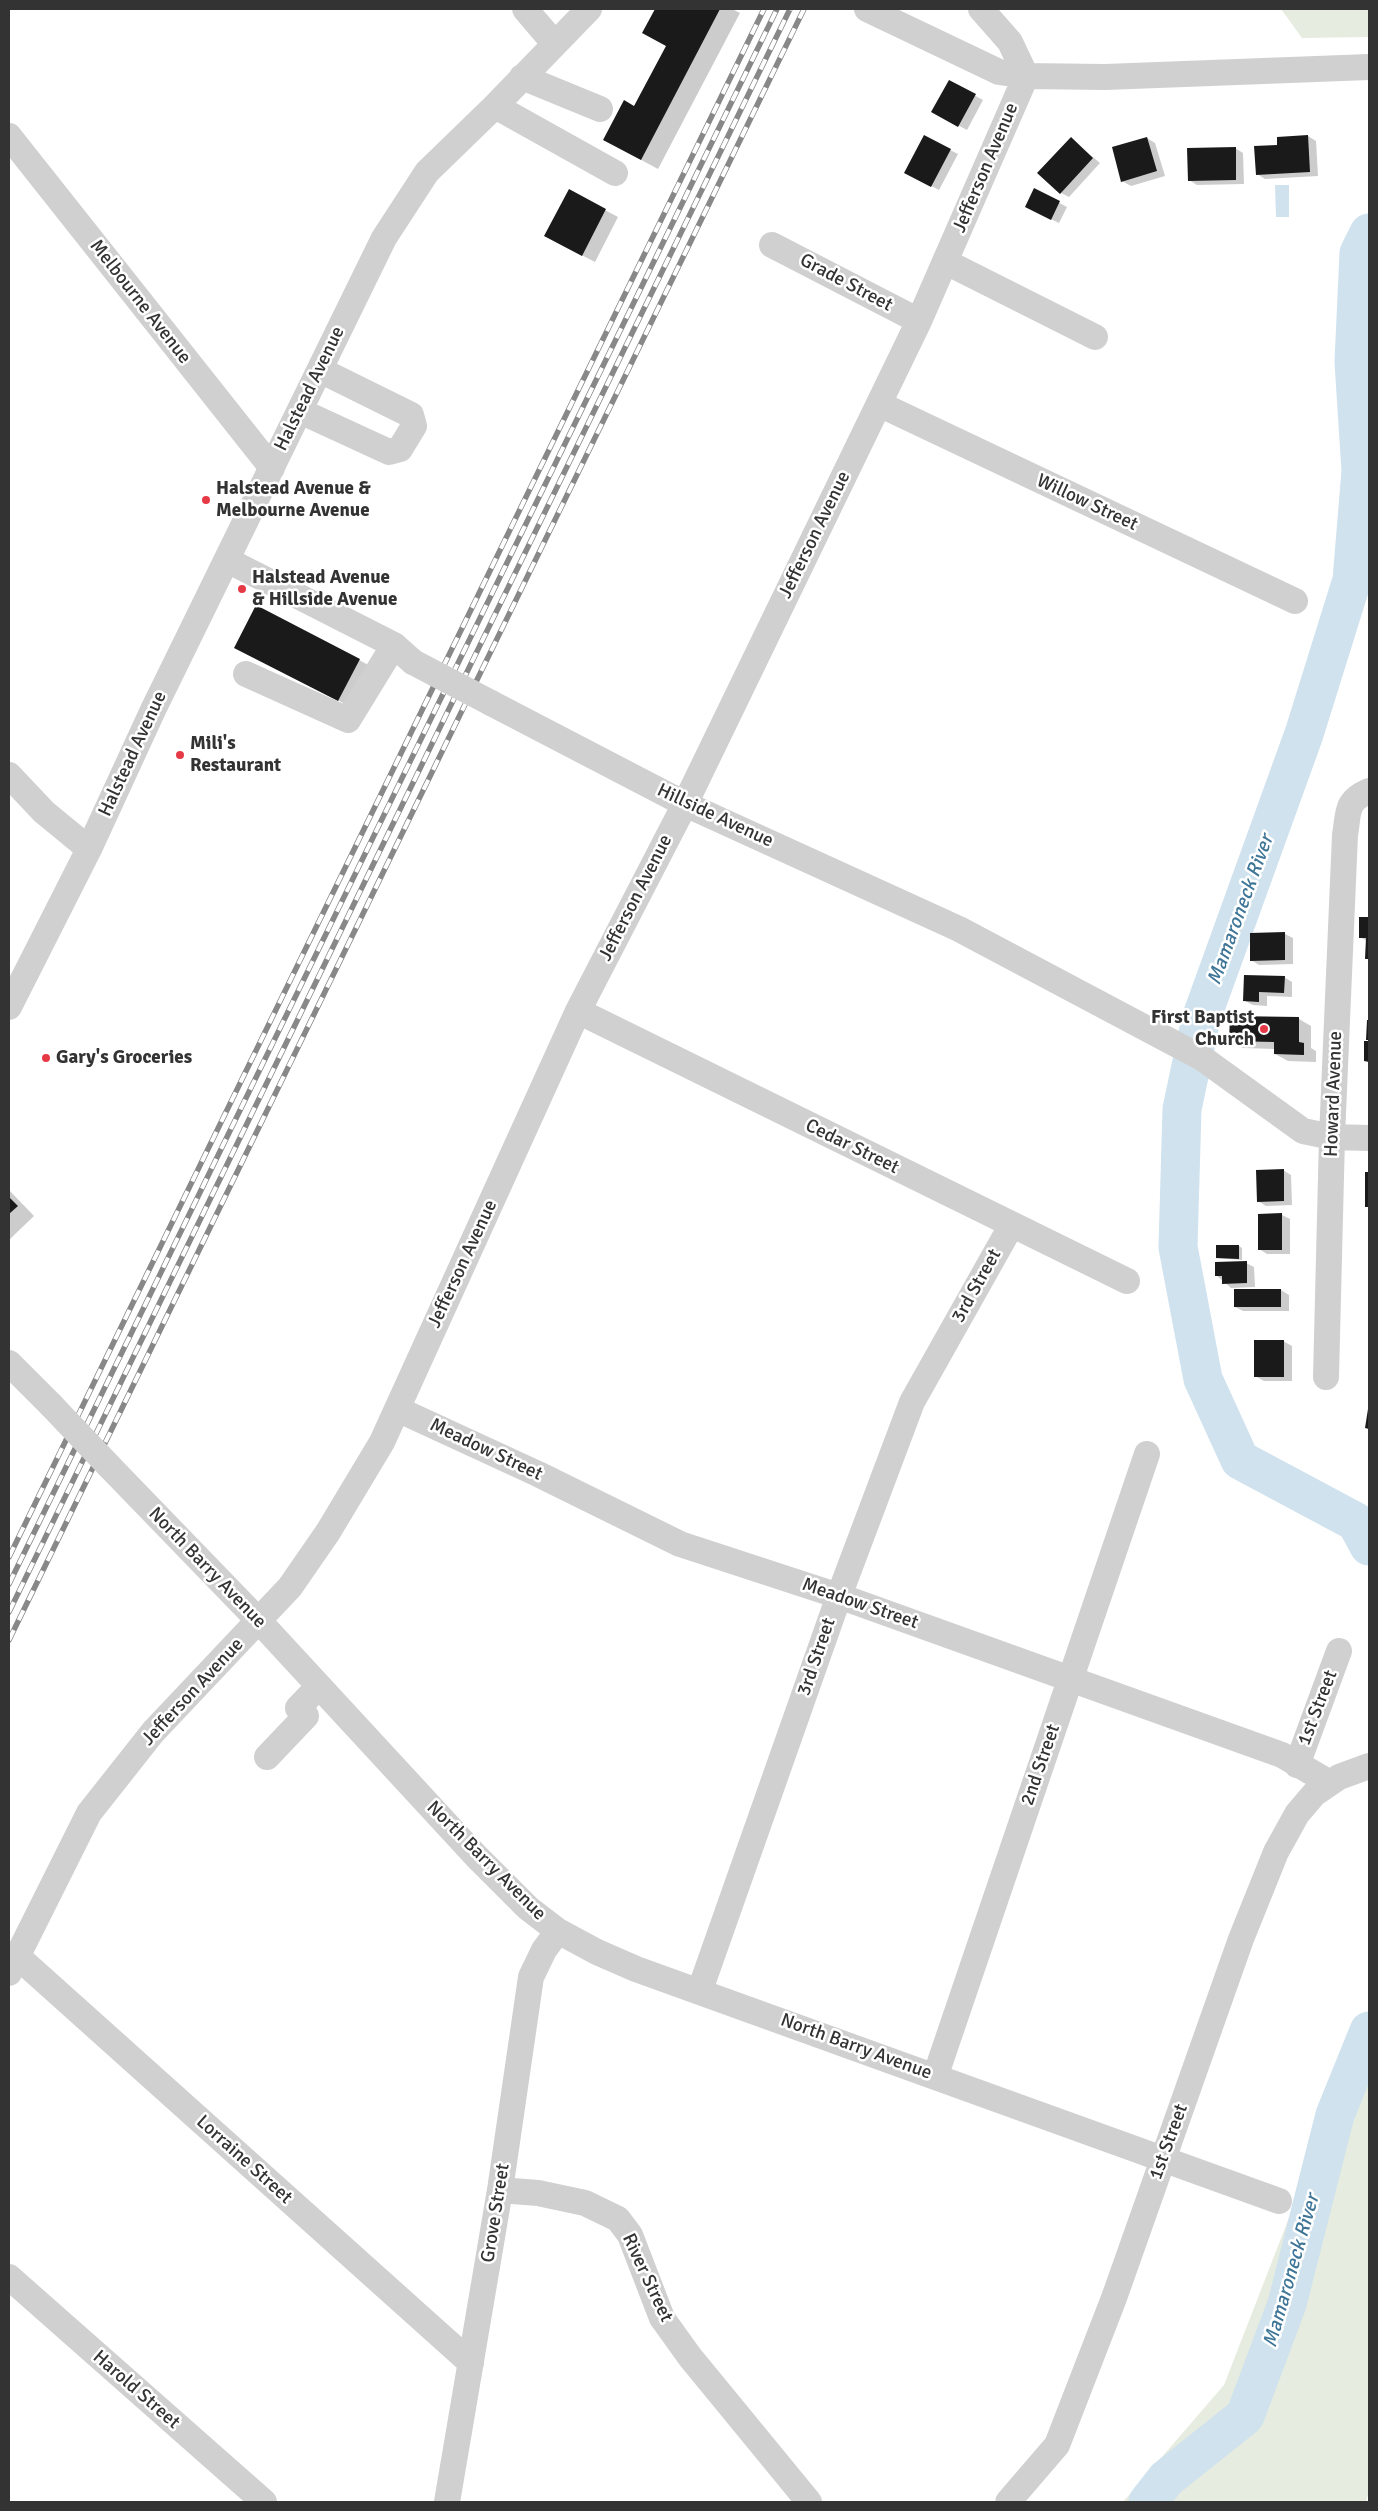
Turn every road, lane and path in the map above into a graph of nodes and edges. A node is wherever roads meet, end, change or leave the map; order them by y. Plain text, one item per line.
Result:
1 (525, 9) edge
2 (589, 9) edge
3 (867, 9) edge
4 (981, 9) edge
5 (916, 19) edge
6 (554, 43) junction
7 (1369, 67) edge
8 (1026, 76) junction
9 (522, 77) junction
10 (495, 106) junction
11 (600, 109) dead end
12 (9, 136) edge
13 (616, 173) dead end
14 (772, 245) dead end
15 (946, 262) junction
16 (919, 321) junction
17 (1096, 337) dead end
18 (320, 370) junction
19 (879, 404) junction
20 (300, 411) junction
21 (272, 468) junction
22 (227, 560) junction
23 (1295, 601) dead end
24 (403, 653) junction
25 (246, 674) dead end
26 (9, 775) edge
27 (1369, 791) edge
28 (685, 804) junction
29 (89, 849) junction
30 (9, 1007) edge
31 (578, 1012) junction
32 (1332, 1137) junction
33 (1369, 1138) edge
34 (1011, 1226) junction
35 (1127, 1281) dead end
36 (9, 1363) edge
37 (1326, 1377) dead end
38 (397, 1409) junction
39 (1147, 1454) dead end
40 (839, 1596) junction
41 (259, 1621) junction
42 (1340, 1651) dead end
43 (1071, 1679) junction
44 (319, 1686) junction
45 (267, 1757) dead end
46 (1297, 1765) junction
47 (1369, 1766) edge
48 (1330, 1783) junction
49 (558, 1930) junction
50 (13, 1964) edge
51 (700, 1990) junction
52 (935, 2076) junction
53 (1163, 2160) junction
54 (500, 2190) junction
55 (1279, 2202) dead end
56 (9, 2277) edge
57 (471, 2363) junction
58 (264, 2502) edge
59 (447, 2502) edge
60 (808, 2502) edge
61 (1008, 2502) edge

1 - 6 street
2 - 6 street, Halstead Avenue
3 - 5 street
4 - 8 street
5 - 8 street
6 - 9 street, Halstead Avenue
7 - 8 street
8 - 15 street, Jefferson Avenue
9 - 10 street, Halstead Avenue
9 - 11 street
10 - 13 street
10 - 18 street, Halstead Avenue
12 - 21 street, Melbourne Avenue
14 - 16 street, Grade Street
15 - 16 street, Jefferson Avenue
15 - 17 street
16 - 19 street, Jefferson Avenue
18 - 20 street, Halstead Avenue
18 - 20 street
19 - 23 street, Willow Street
19 - 28 street, Jefferson Avenue
20 - 21 street, Halstead Avenue
21 - 22 street, Halstead Avenue
22 - 24 street, Hillside Avenue
22 - 29 street, Halstead Avenue
24 - 25 street
24 - 28 street, Hillside Avenue, bridge
26 - 29 street
27 - 32 street, Howard Avenue
28 - 31 street, Jefferson Avenue
28 - 32 street, Hillside Avenue
29 - 30 street, Halstead Avenue
31 - 34 street, Cedar Street
31 - 38 street, Jefferson Avenue
32 - 33 street, Hillside Avenue
32 - 37 street, Howard Avenue
34 - 35 street, Cedar Street
34 - 40 street, 3rd Street
36 - 41 street, North Barry Avenue, bridge
38 - 40 street, Meadow Street
38 - 41 street, Jefferson Avenue
39 - 43 street, 2nd Street
40 - 43 street, Meadow Street
40 - 51 street, 3rd Street
41 - 44 street, North Barry Avenue
41 - 50 street, Jefferson Avenue
42 - 46 street, 1st Street
43 - 46 street, Meadow Street
43 - 52 street, 2nd Street
44 - 45 street
44 - 49 street, North Barry Avenue
46 - 48 street, Meadow Street
47 - 48 street
48 - 53 street, 1st Street
49 - 51 street, North Barry Avenue
49 - 54 street, Grove Street
50 - 57 street, Lorraine Street
51 - 52 street, North Barry Avenue
52 - 53 street, North Barry Avenue
53 - 55 street, North Barry Avenue
53 - 61 street, 1st Street
54 - 57 street, Grove Street
54 - 60 street, River Street
56 - 58 street, Harold Street
57 - 59 street, Grove Street

